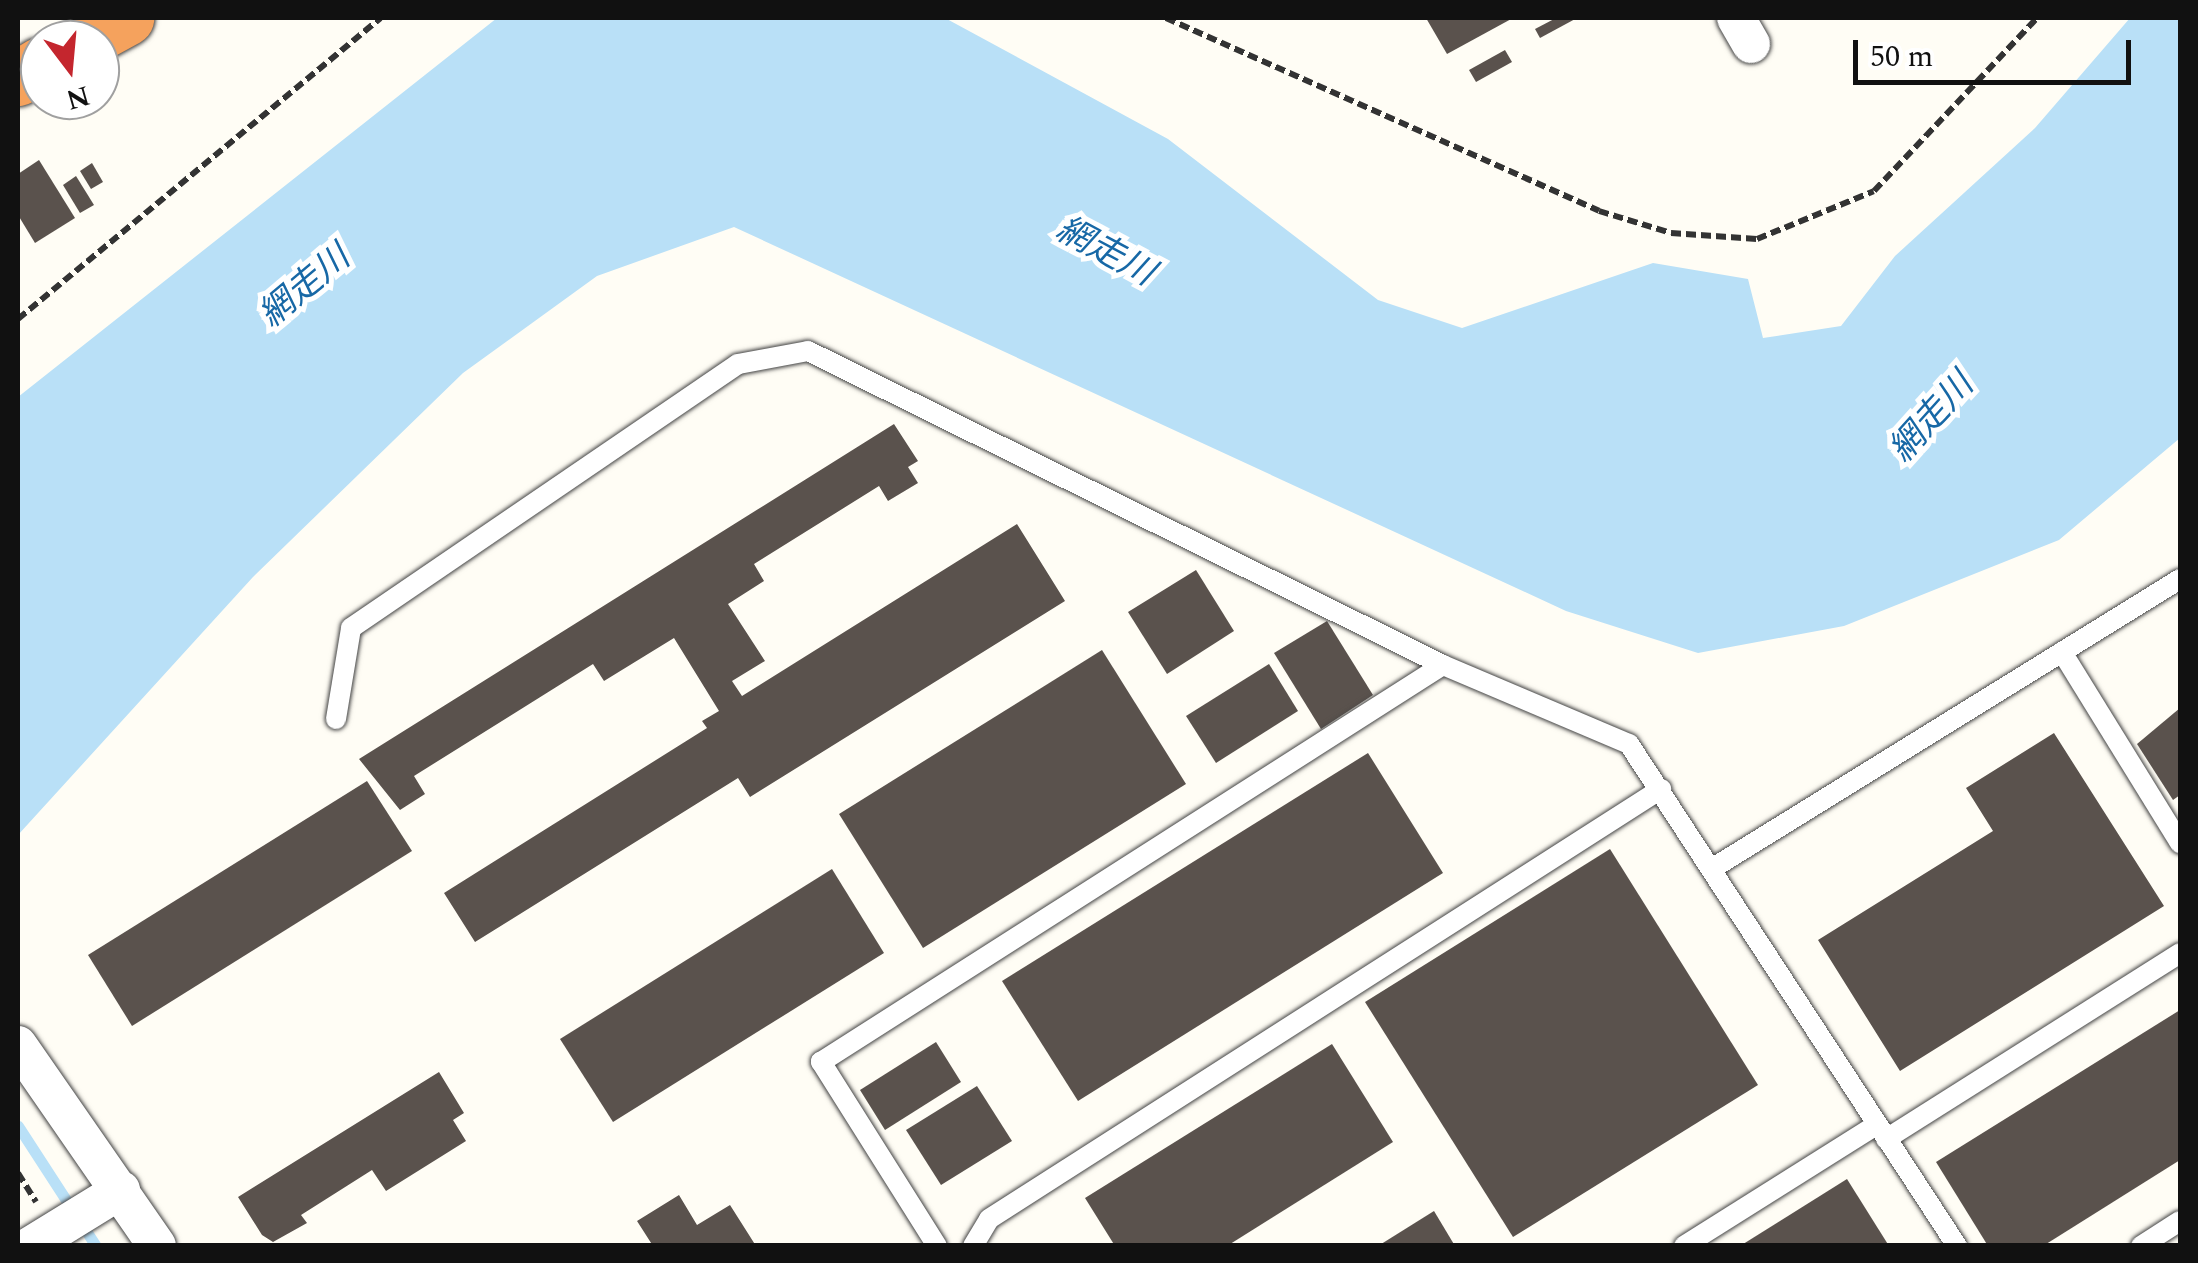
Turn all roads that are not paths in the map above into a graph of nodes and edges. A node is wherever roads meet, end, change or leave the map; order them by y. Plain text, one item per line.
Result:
1 (2180, 579) edge
2 (2062, 652) junction
3 (1443, 664) junction
4 (336, 719) dead end
5 (1661, 790) junction
6 (2180, 843) edge
7 (1713, 868) junction
8 (2180, 953) edge
9 (18, 1045) edge
10 (1881, 1132) junction
11 (93, 1207) junction
12 (2180, 1221) edge
13 (30, 1246) edge
14 (157, 1246) edge
15 (937, 1246) edge
16 (974, 1246) edge
17 (1684, 1246) edge
18 (1957, 1246) edge
19 (2140, 1246) edge

1 - 2 lane
2 - 6 lane
2 - 7 lane
3 - 4 lane
3 - 5 lane
3 - 15 lane
5 - 7 lane
5 - 16 lane
7 - 10 lane
8 - 10 lane
9 - 11 street
10 - 17 lane
10 - 18 lane
11 - 13 street
11 - 14 street
12 - 19 lane

